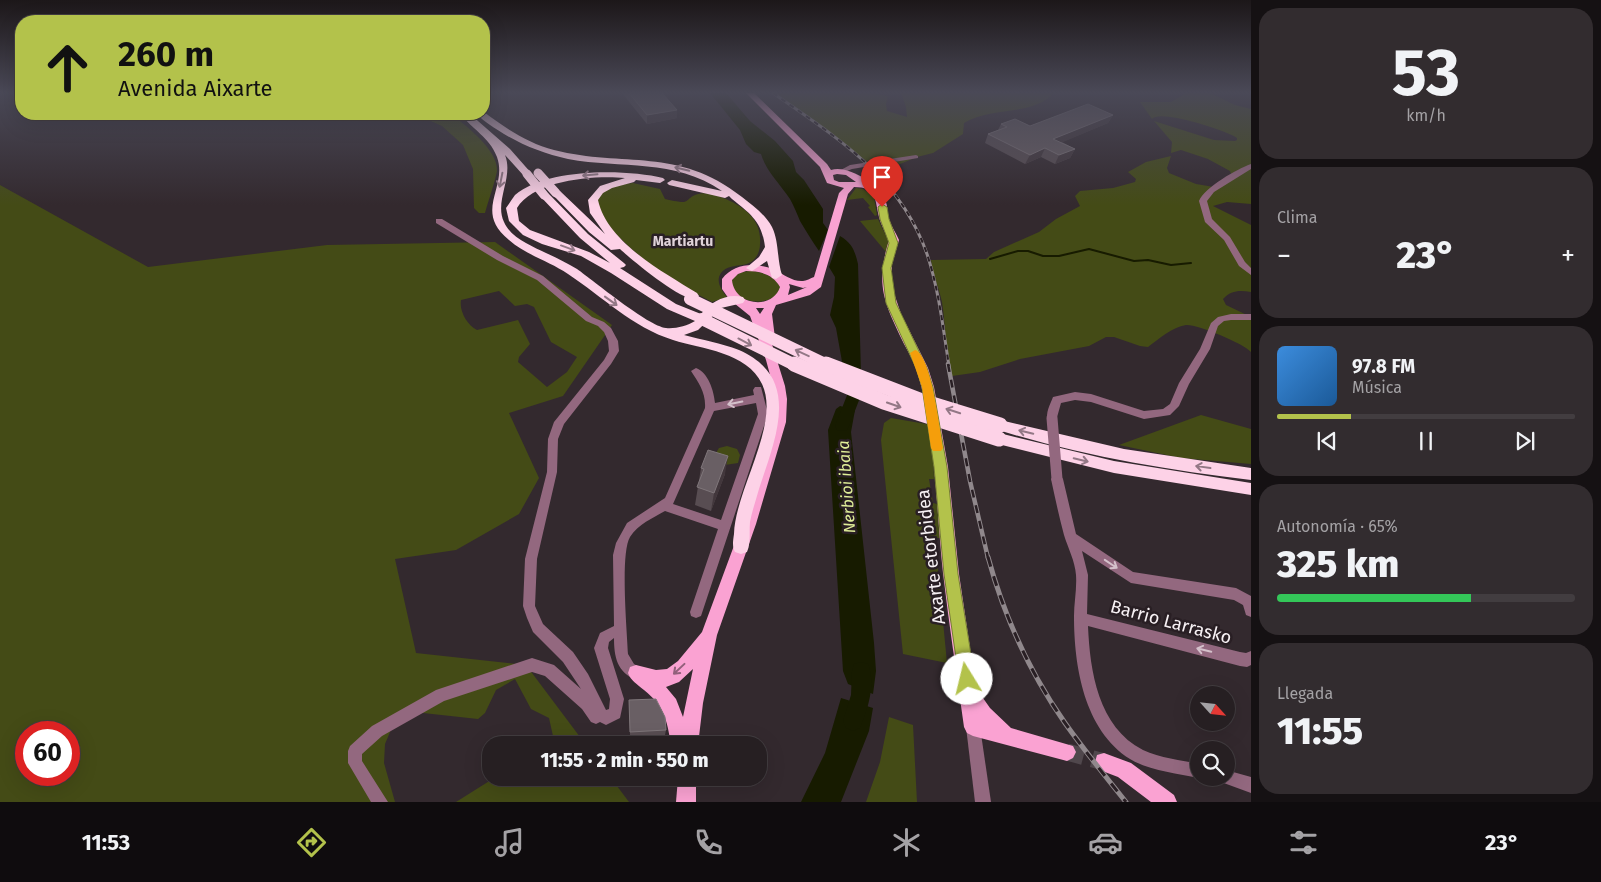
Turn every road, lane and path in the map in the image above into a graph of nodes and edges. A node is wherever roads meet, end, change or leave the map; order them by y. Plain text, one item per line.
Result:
1 (484, 130) edge
2 (499, 130) edge
3 (506, 130) edge
4 (788, 130) edge
5 (489, 135) junction
6 (806, 148) junction
7 (916, 157) dead end
8 (1251, 166) edge
9 (850, 176) junction
10 (830, 178) junction
11 (672, 183) dead end
12 (550, 194) junction
13 (742, 202) junction
14 (843, 202) junction
15 (438, 222) dead end
16 (770, 248) junction
17 (752, 268) junction
18 (1249, 271) edge
19 (820, 275) junction
20 (778, 276) junction
21 (740, 300) junction
22 (773, 302) junction
23 (685, 303) junction
24 (1251, 317) edge
25 (652, 327) junction
26 (772, 360) junction
27 (696, 371) dead end
28 (710, 408) junction
29 (1000, 432) junction
30 (1251, 474) edge
31 (1251, 490) edge
32 (664, 506) junction
33 (724, 526) junction
34 (1070, 537) junction
35 (741, 547) junction
36 (1251, 610) edge
37 (696, 612) dead end
38 (1080, 618) junction
39 (620, 630) junction
40 (708, 635) junction
41 (1251, 658) edge
42 (636, 674) junction
43 (969, 692) junction
44 (604, 717) junction
45 (973, 727) junction
46 (1004, 735) junction
47 (678, 736) edge
48 (690, 736) edge
49 (1067, 752) tunnel mouth
50 (1104, 762) tunnel mouth
51 (1190, 768) edge
52 (979, 778) junction
53 (1235, 780) edge
54 (1251, 785) edge
55 (380, 802) edge
56 (983, 802) edge
57 (990, 802) edge
58 (1167, 802) edge

1 - 5 highway
2 - 12 highway, bridge
13 -> 3 highway
4 - 6 main road
5 - 12 highway, bridge
5 -> 25 highway
6 - 9 main road
6 - 10 main road
7 - 9 street
8 - 18 street
9 - 10 main road
9 - 10 main road
9 - 14 main road
9 - 43 main road, Axarte etorbidea
10 - 14 main road
11 - 13 highway
12 - 23 highway
13 - 16 highway
14 - 19 main road
15 - 44 street
16 - 17 highway
16 - 20 highway
17 - 20 main road
17 - 21 main road
19 - 20 main road
19 - 22 main road
20 - 22 main road
21 - 22 main road
21 - 25 highway
21 - 26 main road
22 - 26 main road
23 -> 23 highway
29 -> 23 highway, bridge
23 -> 29 highway, bridge
24 - 34 street, bridge
25 - 35 highway
26 - 35 main road
27 - 28 street
28 - 32 street
33 -> 28 street
30 -> 29 highway
29 -> 31 highway
32 - 33 street
32 - 39 street
33 - 37 street
34 -> 36 street, Barrio Larrasko
34 - 38 street
35 - 40 main road
41 -> 38 street, Barrio Larrasko
38 - 51 street
39 - 42 street
39 - 44 street
40 -> 42 main road
40 - 48 main road
42 - 47 main road
43 - 45 main road, Axarte etorbidea
43 - 46 main road
44 - 55 street
45 - 46 main road
45 - 52 street
46 - 49 main road
50 - 58 main road
52 - 56 street
52 - 57 street
53 - 54 street

